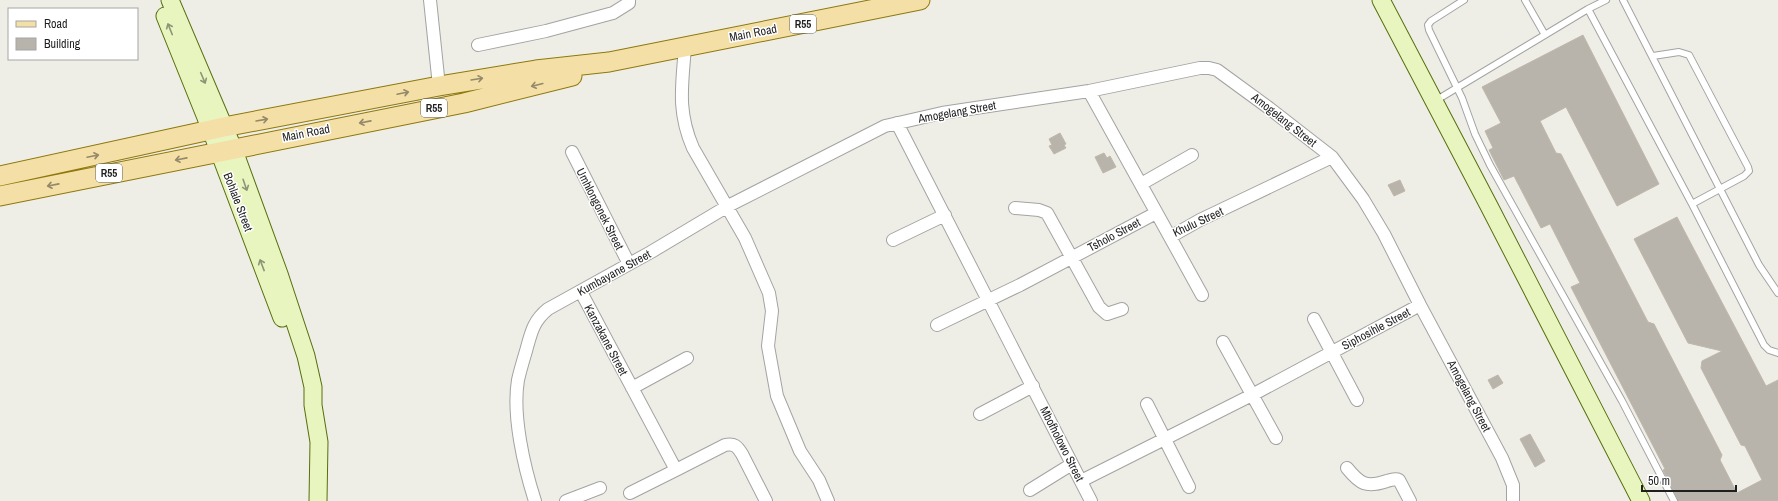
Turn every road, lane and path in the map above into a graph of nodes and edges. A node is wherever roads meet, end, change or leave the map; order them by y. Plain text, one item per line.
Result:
1 (160, 0) edge
2 (170, 0) edge
3 (430, 0) edge
4 (629, 0) edge
5 (920, 0) edge
6 (1381, 0) edge
7 (1464, 0) edge
8 (1525, 0) edge
9 (1606, 0) edge
10 (1623, 0) edge
11 (1588, 9) junction
12 (1545, 35) junction
13 (478, 45) dead end
14 (685, 47) junction
15 (1653, 56) junction
16 (609, 62) junction
17 (439, 86) junction
18 (1457, 88) junction
19 (1089, 91) junction
20 (1434, 101) junction
21 (897, 123) junction
22 (218, 129) junction
23 (858, 140) joint
24 (226, 150) junction
25 (572, 152) dead end
26 (1192, 155) dead end
27 (1332, 158) junction
28 (0, 176) edge
29 (1141, 184) junction
30 (1720, 190) junction
31 (0, 196) edge
32 (1692, 204) junction
33 (728, 206) junction
34 (1015, 208) dead end
35 (1156, 213) junction
36 (945, 215) junction
37 (1170, 237) junction
38 (893, 240) dead end
39 (1073, 258) junction
40 (629, 264) junction
41 (581, 292) junction
42 (1778, 293) edge
43 (1202, 295) dead end
44 (989, 299) junction
45 (1420, 305) junction
46 (1122, 309) dead end
47 (1314, 319) dead end
48 (937, 325) dead end
49 (1223, 342) dead end
50 (1332, 353) junction
51 (1778, 353) edge
52 (687, 358) dead end
53 (1033, 386) junction
54 (632, 388) junction
55 (1252, 395) junction
56 (1357, 400) dead end
57 (1147, 404) dead end
58 (980, 414) dead end
59 (1276, 438) dead end
60 (1165, 439) junction
61 (1072, 464) junction
62 (1347, 468) dead end
63 (676, 470) junction
64 (1081, 482) junction
65 (1189, 487) dead end
66 (600, 488) dead end
67 (1030, 490) dead end
68 (630, 493) dead end
69 (318, 501) edge
70 (535, 501) edge
71 (566, 501) edge
72 (766, 501) edge
73 (828, 501) edge
74 (1091, 501) edge
75 (1410, 501) edge
76 (1513, 501) edge
77 (1641, 501) edge
78 (1674, 501) edge

22 -> 1 street, Bohlale Street
2 -> 22 street, Bohlale Street
3 - 17 street
4 - 13 street
5 - 14 main road, Main Road / R55
6 - 20 street
7 - 18 lane
8 - 12 lane
9 - 11 lane
10 - 15 lane
11 - 12 lane
11 - 32 lane
12 - 18 lane
14 - 16 main road, Main Road / R55
14 - 33 street
15 - 30 lane
15 - 30 lane
17 -> 16 main road, Main Road / R55
16 -> 24 main road, Main Road / R55
22 -> 17 main road, Main Road / R55
18 - 20 lane
18 - 78 lane
19 - 21 street, Amogelang Street
19 - 27 street, Amogelang Street
19 - 29 street, Khulu Street
20 - 77 street
21 - 23 street, Amogelang Street
21 - 36 street, Mbofholowo Street
22 - 24 street, Bohlale Street
28 -> 22 main road, Main Road / R55
23 - 33 street, Kumbayane Street
24 -> 31 main road, Main Road / R55
24 - 69 street, Bohlale Street
25 - 40 street, Umhlongonek Street
26 - 29 street
27 - 37 street, Khulu Street
27 - 45 street, Amogelang Street
29 - 35 street, Khulu Street
30 - 32 lane
30 - 42 lane
32 - 51 lane
33 - 40 street, Kumbayane Street
33 - 73 street
34 - 39 street
35 - 37 street, Khulu Street
35 - 39 street, Tsholo Street
36 - 38 street
36 - 44 street, Mbofholowo Street
37 - 43 street
39 - 44 street, Tsholo Street
39 - 46 street
40 - 41 street, Kumbayane Street
41 - 54 street, Kanzakane Street
41 - 70 street, Kumbayane Street
44 - 48 street
44 - 53 street, Mbofholowo Street
45 - 50 street, Siphosihle Street
45 - 76 street, Amogelang Street
47 - 50 street, Siphosihle Street
49 - 55 street
50 - 55 street, Siphosihle Street
50 - 56 street, Siphosihle Street
52 - 54 street, Kanzakane Street
53 - 58 street
53 - 61 street, Mbofholowo Street
54 - 63 street, Kanzakane Street
55 - 59 street
55 - 60 street, Siphosihle Street
57 - 60 street
60 - 64 street, Siphosihle Street
60 - 65 street
61 - 64 street, Mbofholowo Street
61 - 67 street
62 - 75 street
63 - 68 street
63 - 72 street
64 - 74 street, Mbofholowo Street
66 - 71 street

